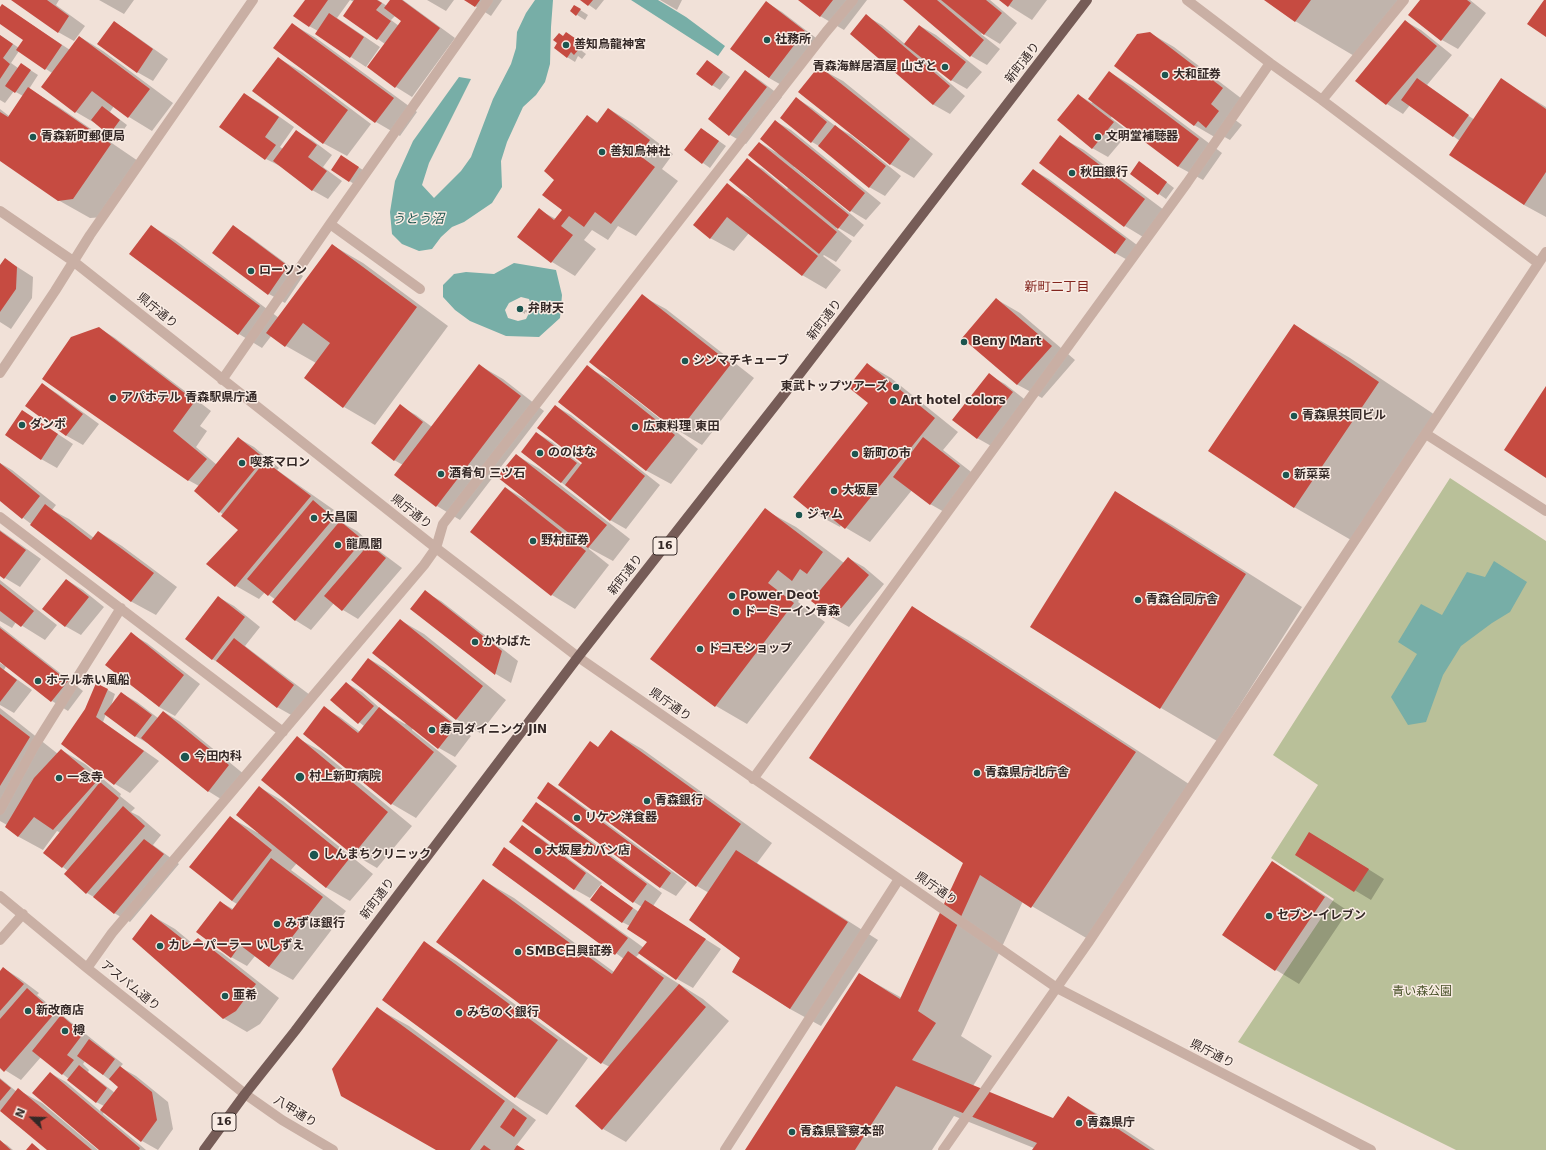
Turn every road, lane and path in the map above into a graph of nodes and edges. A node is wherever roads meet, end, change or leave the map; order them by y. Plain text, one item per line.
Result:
1 (253, 0) edge
2 (488, 0) edge
3 (853, 0) edge
4 (1087, 0) edge
5 (1187, 0) edge
6 (1404, 0) edge
7 (1270, 63) junction
8 (1322, 100) junction
9 (0, 210) edge
10 (330, 224) junction
11 (1546, 252) edge
12 (73, 261) junction
13 (1538, 263) junction
14 (420, 289) dead end
15 (0, 373) edge
16 (222, 380) junction
17 (1426, 434) junction
18 (1546, 510) edge
19 (0, 517) edge
20 (436, 548) junction
21 (121, 608) junction
22 (578, 656) junction
23 (283, 732) junction
24 (754, 779) junction
25 (0, 810) edge
26 (899, 879) junction
27 (0, 896) edge
28 (23, 914) junction
29 (0, 940) edge
30 (87, 968) junction
31 (1056, 988) junction
32 (245, 1094) junction
33 (204, 1150) edge
34 (333, 1150) edge
35 (725, 1150) edge
36 (944, 1150) edge
37 (1371, 1150) edge

1 - 12 street
2 - 10 street
3 - 20 street
4 - 22 main road, 新町通り / 16
5 - 7 street
6 - 8 street
7 - 8 street
7 - 24 street
8 - 13 street
9 - 12 street, 県庁通り
10 - 14 street
10 - 16 street
11 - 13 street
12 - 15 street
12 - 16 street, 県庁通り
13 - 17 street
16 - 20 street, 県庁通り
17 - 18 street
17 - 31 street
19 - 21 street
20 - 22 street, 県庁通り
20 - 23 street
21 - 23 street
21 - 25 street
22 - 24 street, 県庁通り
22 - 32 main road, 新町通り / 16
23 - 30 street
24 - 26 street, 県庁通り
26 - 31 street, 県庁通り
26 - 35 street
27 - 28 street, アスパム通り
28 - 29 street
28 - 30 street, アスパム通り
30 - 32 street, アスパム通り
31 - 36 street
31 - 37 street, 県庁通り
32 - 33 main road, 新町通り / 16
32 - 34 street, 八甲通り

